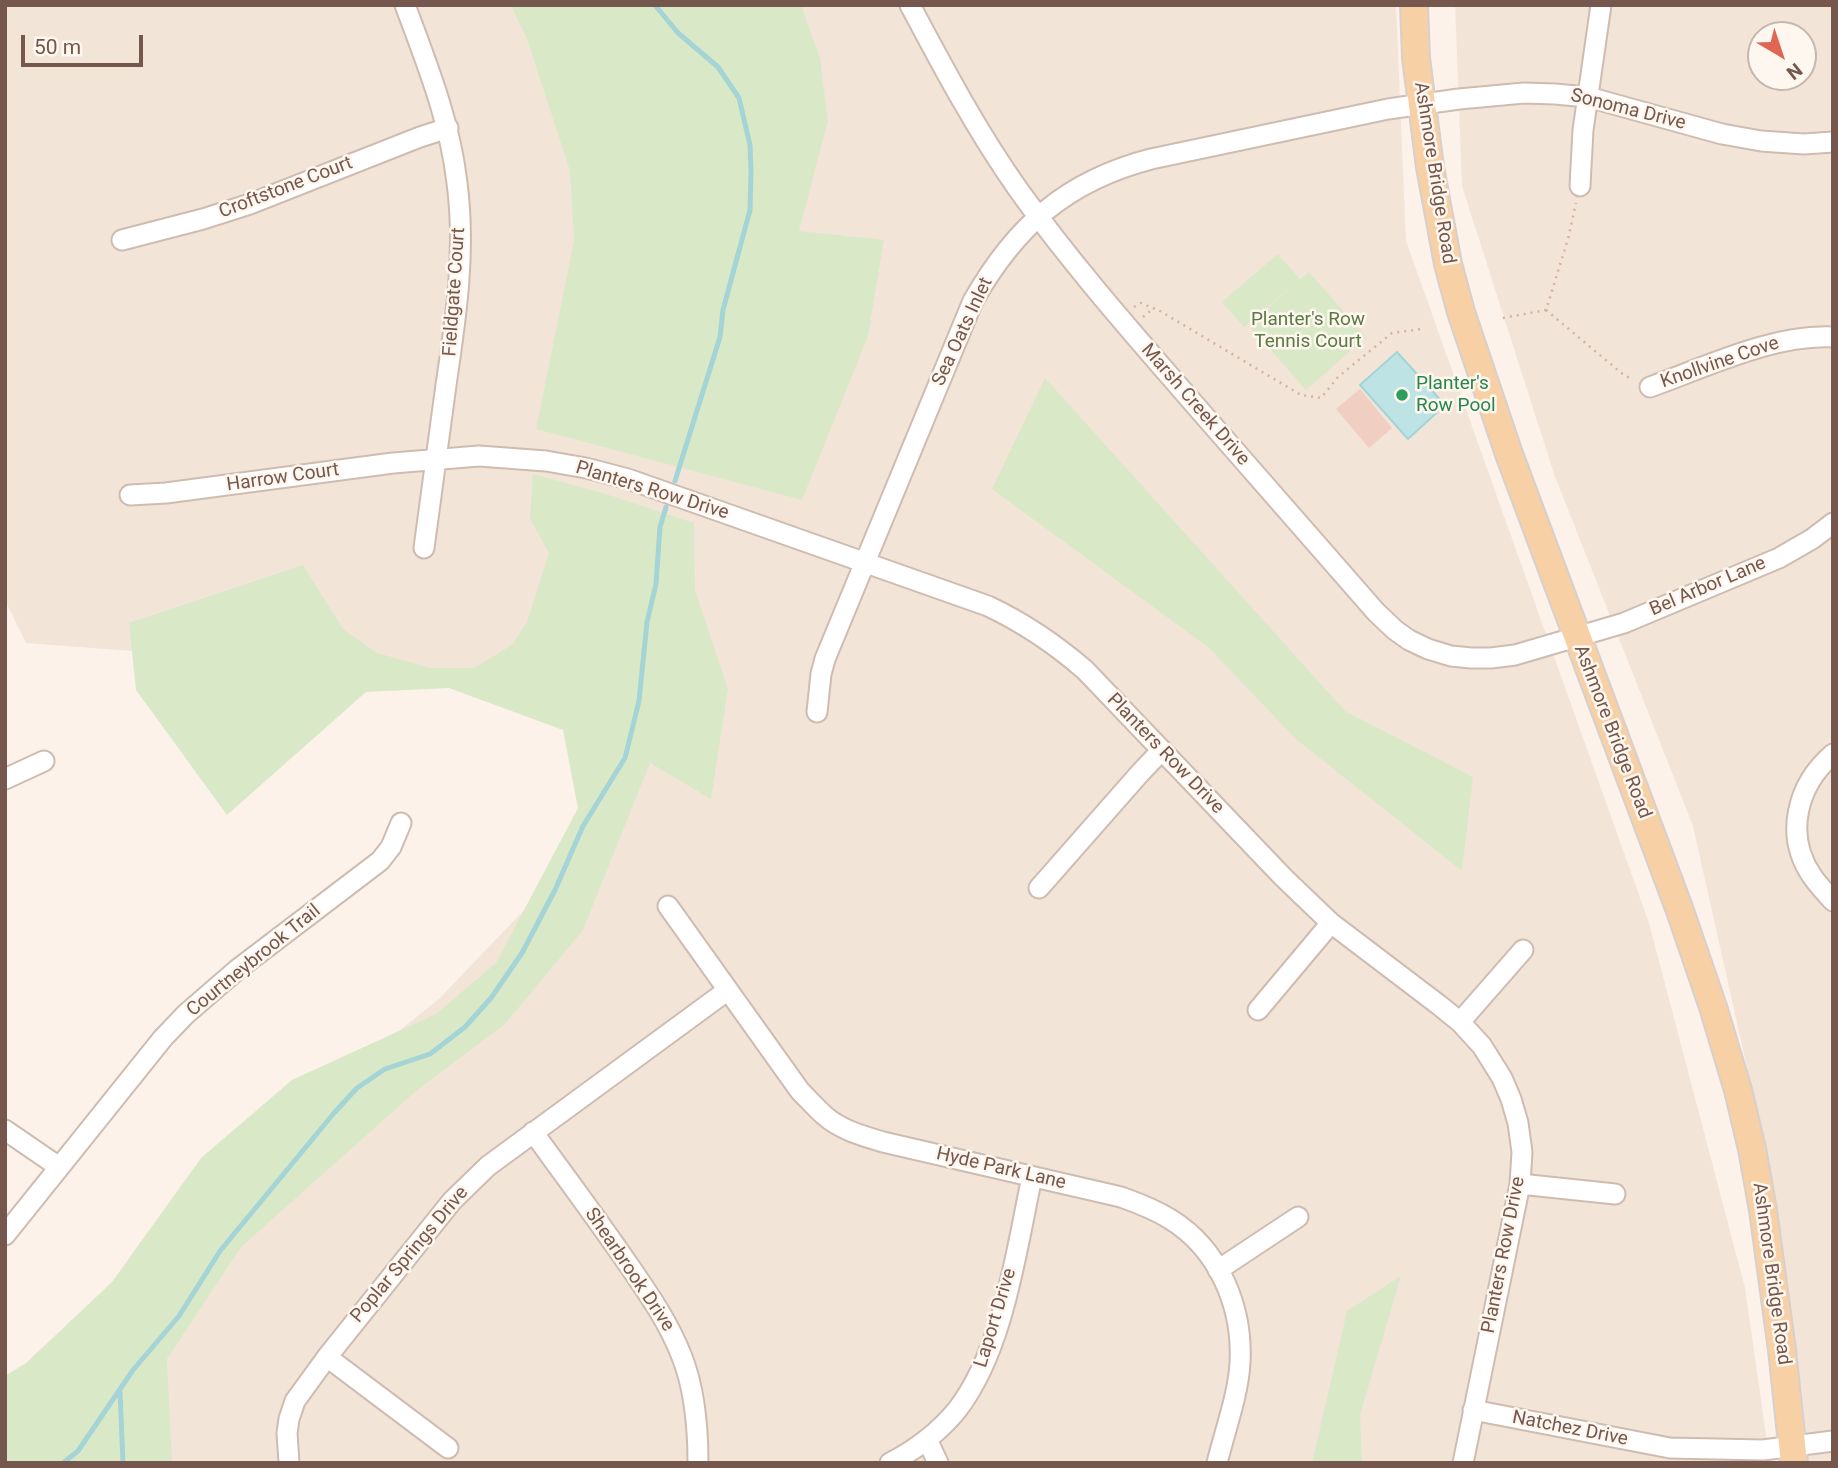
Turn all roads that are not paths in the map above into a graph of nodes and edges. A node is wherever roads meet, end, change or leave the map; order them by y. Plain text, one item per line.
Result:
1 (405, 5) edge
2 (910, 5) edge
3 (1414, 5) edge
4 (1601, 5) edge
5 (1588, 97) junction
6 (1421, 104) junction
7 (448, 128) junction
8 (1833, 142) edge
9 (1580, 186) road end
10 (1037, 216) junction
11 (122, 240) dead end
12 (1833, 337) edge
13 (1650, 387) road end
14 (436, 460) junction
15 (130, 495) dead end
16 (1833, 523) edge
17 (424, 548) dead end
18 (865, 563) junction
19 (1577, 637) junction
20 (817, 712) dead end
21 (1162, 750) junction
22 (1833, 754) edge
23 (44, 761) dead end
24 (5, 779) edge
25 (401, 823) dead end
26 (1039, 888) dead end
27 (1833, 901) edge
28 (668, 906) dead end
29 (1331, 923) junction
30 (1523, 950) dead end
31 (728, 990) junction
32 (1258, 1010) dead end
33 (1460, 1022) junction
34 (5, 1130) edge
35 (533, 1132) junction
36 (59, 1167) junction
37 (1032, 1177) junction
38 (1520, 1184) junction
39 (1615, 1195) dead end
40 (1298, 1217) dead end
41 (5, 1235) edge
42 (1219, 1270) junction
43 (327, 1356) junction
44 (1473, 1410) junction
45 (927, 1439) junction
46 (1833, 1441) edge
47 (448, 1448) dead end
48 (1794, 1455) edge
49 (289, 1463) edge
50 (698, 1463) edge
51 (890, 1463) edge
52 (938, 1463) edge
53 (1217, 1463) edge
54 (1462, 1463) edge

1 - 7 street, Fieldgate Court
2 - 10 street, Marsh Creek Drive
3 - 6 main road, Ashmore Bridge Road
4 - 5 street
5 - 6 street, Sonoma Drive
5 - 8 street, Sonoma Drive
5 - 9 street
6 - 10 street, Sea Oats Inlet
6 - 19 main road, Ashmore Bridge Road
7 - 11 street, Croftstone Court
7 - 14 street, Fieldgate Court
10 - 18 street, Sea Oats Inlet
10 - 19 street, Marsh Creek Drive
12 - 13 street, Knollvine Cove
14 - 15 street, Harrow Court
14 - 17 street, Fieldgate Court
14 - 18 street, Planters Row Drive
16 - 19 street, Bel Arbor Lane
18 - 20 street, Sea Oats Inlet
18 - 21 street, Planters Row Drive
19 - 48 main road, Ashmore Bridge Road
21 - 26 street
21 - 29 street, Planters Row Drive
22 - 27 street
23 - 24 street
25 - 36 street, Courtneybrook Trail
28 - 31 street, Hyde Park Lane
29 - 32 street
29 - 33 street, Planters Row Drive
30 - 33 street
31 - 35 street, Poplar Springs Drive
31 - 37 street, Hyde Park Lane
33 - 38 street, Planters Row Drive
34 - 36 street
35 - 43 street, Poplar Springs Drive
35 - 50 street, Shearbrook Drive
36 - 41 street, Courtneybrook Trail
37 - 42 street, Hyde Park Lane
37 - 45 street, Laport Drive
38 - 39 street
38 - 44 street, Planters Row Drive
40 - 42 street
42 - 53 street, Hyde Park Lane
43 - 47 street
43 - 49 street, Poplar Springs Drive
44 - 48 street, Natchez Drive
44 - 54 street, Planters Row Drive
45 - 51 street, Laport Drive
45 - 52 street
46 - 48 street, Natchez Drive

